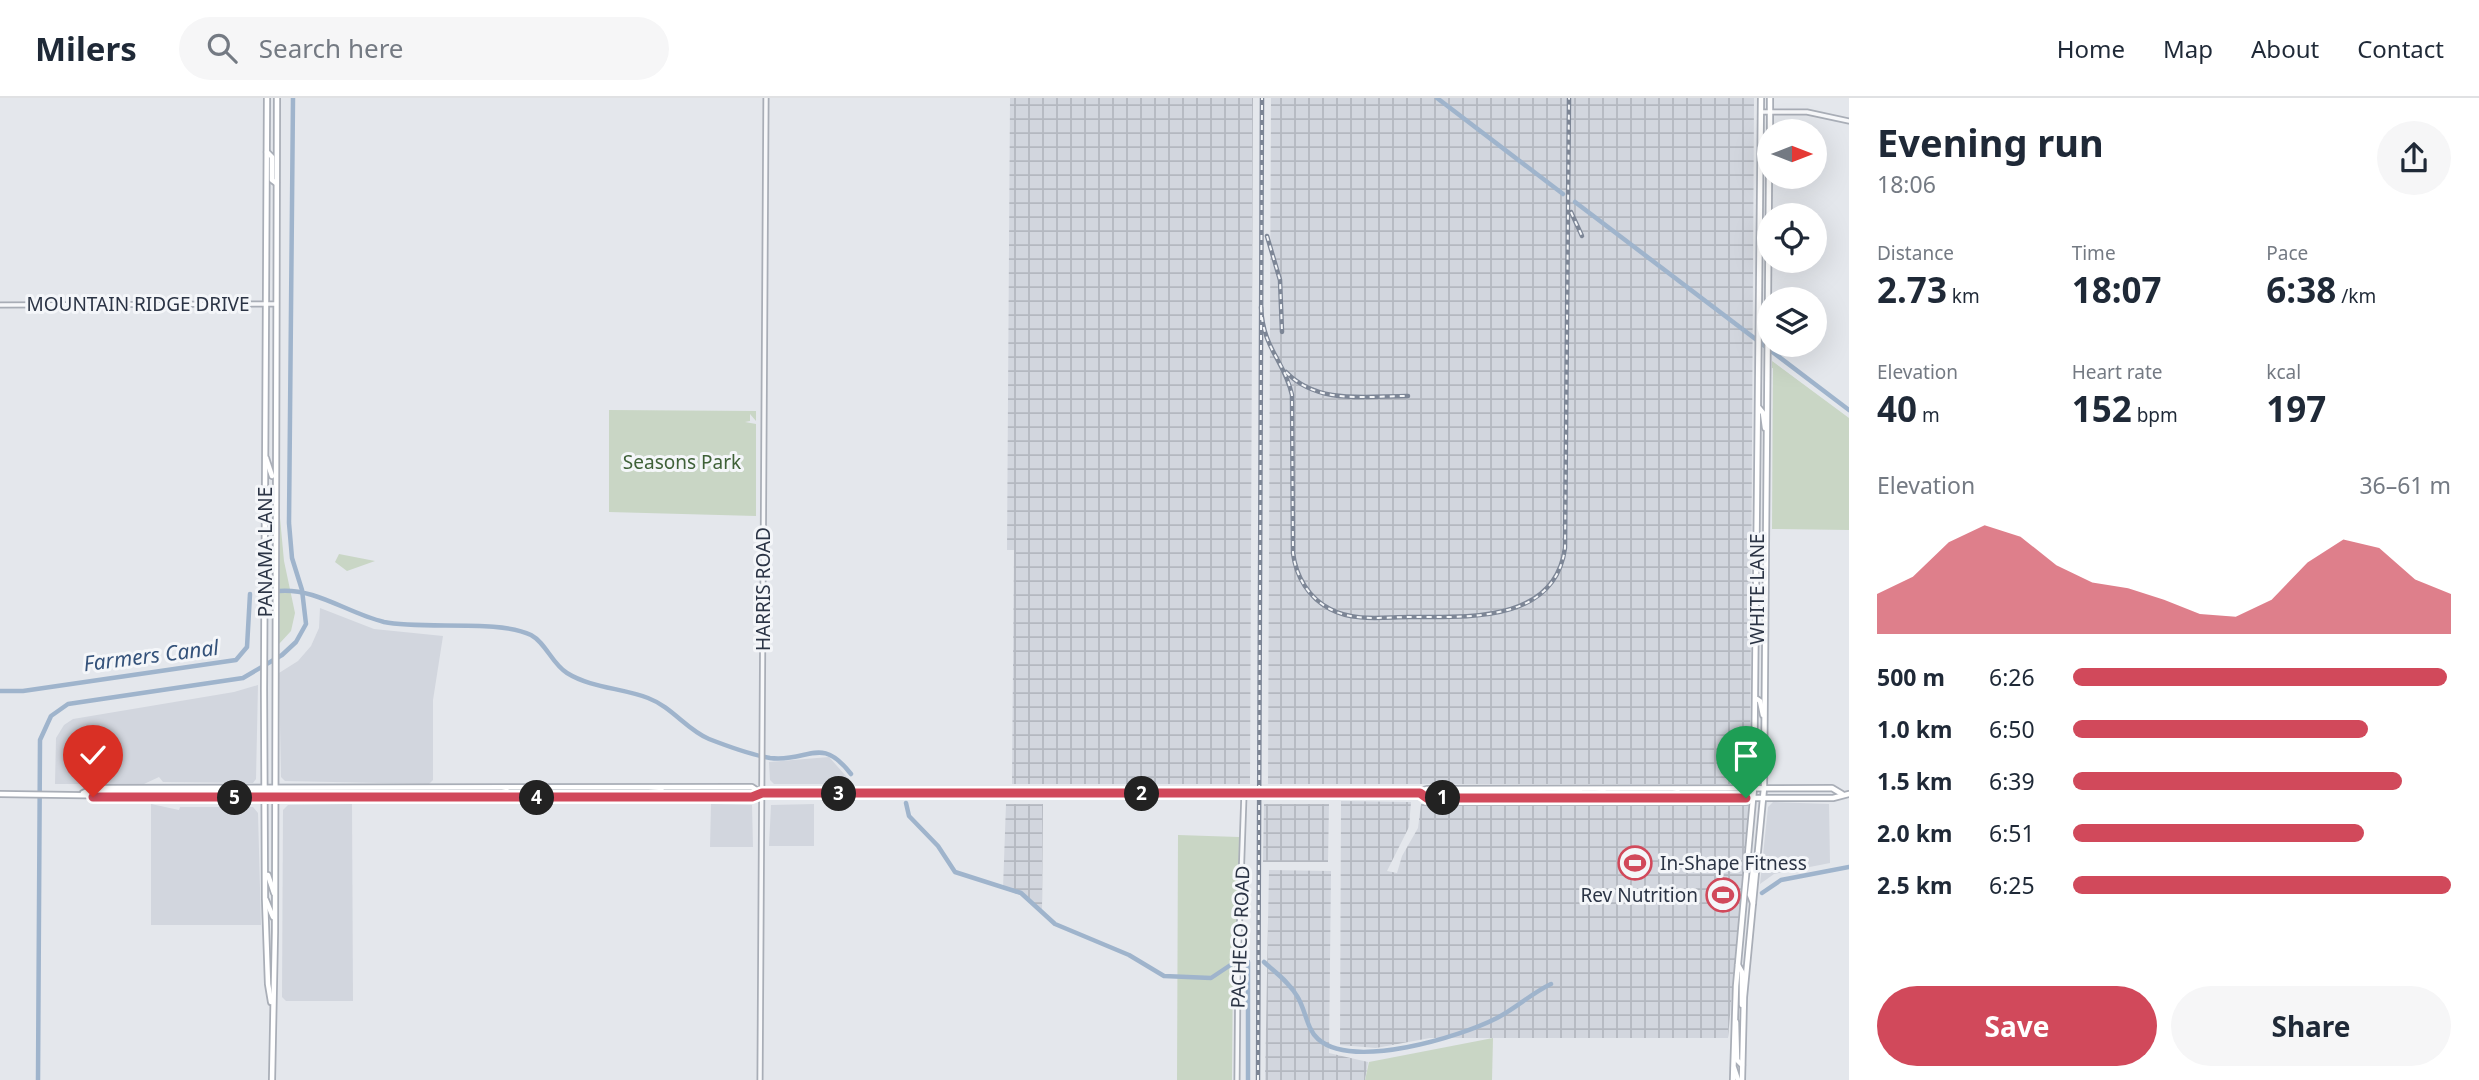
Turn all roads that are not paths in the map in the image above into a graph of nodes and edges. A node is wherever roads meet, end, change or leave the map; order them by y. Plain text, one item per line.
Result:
1 (267, 98) edge
2 (277, 98) edge
3 (766, 98) edge
4 (1761, 98) edge
5 (1770, 98) edge
6 (1770, 111) junction
7 (1761, 112) junction
8 (1770, 119) edge
9 (1849, 121) edge
10 (267, 152) junction
11 (276, 183) junction
12 (1769, 189) edge
13 (1760, 203) edge
14 (1760, 273) edge
15 (1763, 273) edge
16 (1769, 285) joint
17 (265, 304) junction
18 (275, 304) junction
19 (0, 306) edge
20 (1768, 357) edge
21 (1759, 361) junction
22 (1768, 381) junction
23 (1759, 408) junction
24 (1767, 447) junction
25 (265, 457) junction
26 (274, 491) junction
27 (264, 518) junction
28 (274, 537) junction
29 (1757, 699) junction
30 (1765, 730) junction
31 (265, 788) junction
32 (275, 788) junction
33 (680, 788) junction
34 (1754, 788) junction
35 (1765, 788) junction
36 (438, 789) junction
37 (518, 789) junction
38 (1584, 789) junction
39 (1622, 789) junction
40 (1696, 789) junction
41 (82, 793) junction
42 (762, 793) junction
43 (1420, 793) junction
44 (0, 794) edge
45 (1244, 794) junction
46 (1842, 794) junction
47 (1849, 794) edge
48 (402, 797) junction
49 (486, 797) junction
50 (265, 798) junction
51 (275, 798) junction
52 (633, 798) junction
53 (1552, 798) junction
54 (1584, 798) junction
55 (1656, 798) junction
56 (1754, 798) junction
57 (1764, 798) junction
58 (265, 861) junction
59 (1748, 864) junction
60 (275, 896) junction
61 (265, 899) junction
62 (1753, 904) junction
63 (275, 932) junction
64 (1738, 965) junction
65 (272, 1006) junction
66 (1743, 1009) junction
67 (1734, 1018) junction
68 (1742, 1065) junction
69 (1733, 1066) junction
70 (272, 1080) edge
71 (760, 1080) edge
72 (1237, 1080) edge
73 (1733, 1080) edge
74 (1740, 1080) edge

1 - 10 main road, PANAMA LANE
2 - 11 main road, PANAMA LANE
3 - 42 street, HARRIS ROAD
4 - 7 main road, WHITE LANE
5 - 6 main road
6 - 7 street
6 - 8 main road
6 - 9 street
7 - 13 main road, WHITE LANE
10 - 11 main road
10 - 17 main road, PANAMA LANE
11 - 18 main road, PANAMA LANE
12 - 16 main road, WHITE LANE
14 - 21 main road, WHITE LANE
15 - 16 main road
17 - 18 street, MOUNTAIN RIDGE DRIVE
17 - 19 street, MOUNTAIN RIDGE DRIVE
17 - 25 main road, PANAMA LANE
18 - 26 main road, PANAMA LANE
20 - 22 main road, WHITE LANE
21 - 22 main road
21 - 23 main road, WHITE LANE
22 - 24 main road, WHITE LANE
23 - 24 main road
23 - 29 main road, WHITE LANE
24 - 30 main road, WHITE LANE
25 - 26 main road
25 - 27 main road, PANAMA LANE
26 - 28 main road, PANAMA LANE
27 - 28 main road
27 - 31 main road, PANAMA LANE
28 - 32 main road, PANAMA LANE
29 - 30 main road
29 - 34 main road, WHITE LANE
30 - 35 main road, WHITE LANE
31 - 32 main road
31 - 41 main road
31 - 50 main road, PANAMA LANE
32 - 36 main road
32 - 51 main road, PANAMA LANE
33 - 37 main road
33 - 42 main road
33 - 52 main road
34 - 35 main road
34 - 40 main road
34 - 56 main road, WHITE LANE
35 - 46 main road
35 - 57 main road, WHITE LANE
36 - 37 main road
36 - 48 main road
37 - 49 main road
38 - 39 main road
38 - 43 main road
38 - 53 main road
39 - 40 main road
39 - 54 main road
40 - 55 main road
41 - 44 main road
41 - 50 main road
42 - 45 main road
42 - 52 main road
42 - 71 street, HARRIS ROAD
43 - 45 main road
43 - 53 main road
45 - 72 street, PACHECO ROAD
46 - 47 main road
46 - 57 main road
48 - 49 main road
48 - 51 main road
49 - 52 main road
50 - 51 main road
50 - 58 main road, PANAMA LANE
51 - 60 main road, PANAMA LANE
53 - 54 main road
54 - 55 main road
55 - 56 main road
56 - 57 main road
56 - 59 main road, WHITE LANE
57 - 62 main road, WHITE LANE
58 - 60 main road
58 - 61 main road, PANAMA LANE
59 - 62 main road
59 - 64 main road, WHITE LANE
60 - 63 main road, PANAMA LANE
61 - 63 main road
61 - 65 main road, PANAMA LANE
62 - 66 main road, WHITE LANE
63 - 65 main road, PANAMA LANE
64 - 66 main road
64 - 67 main road, WHITE LANE
65 - 70 main road, PANAMA LANE
66 - 68 main road, WHITE LANE
67 - 68 main road
67 - 69 main road, WHITE LANE
68 - 74 main road, WHITE LANE
69 - 73 main road, WHITE LANE
69 - 74 main road

